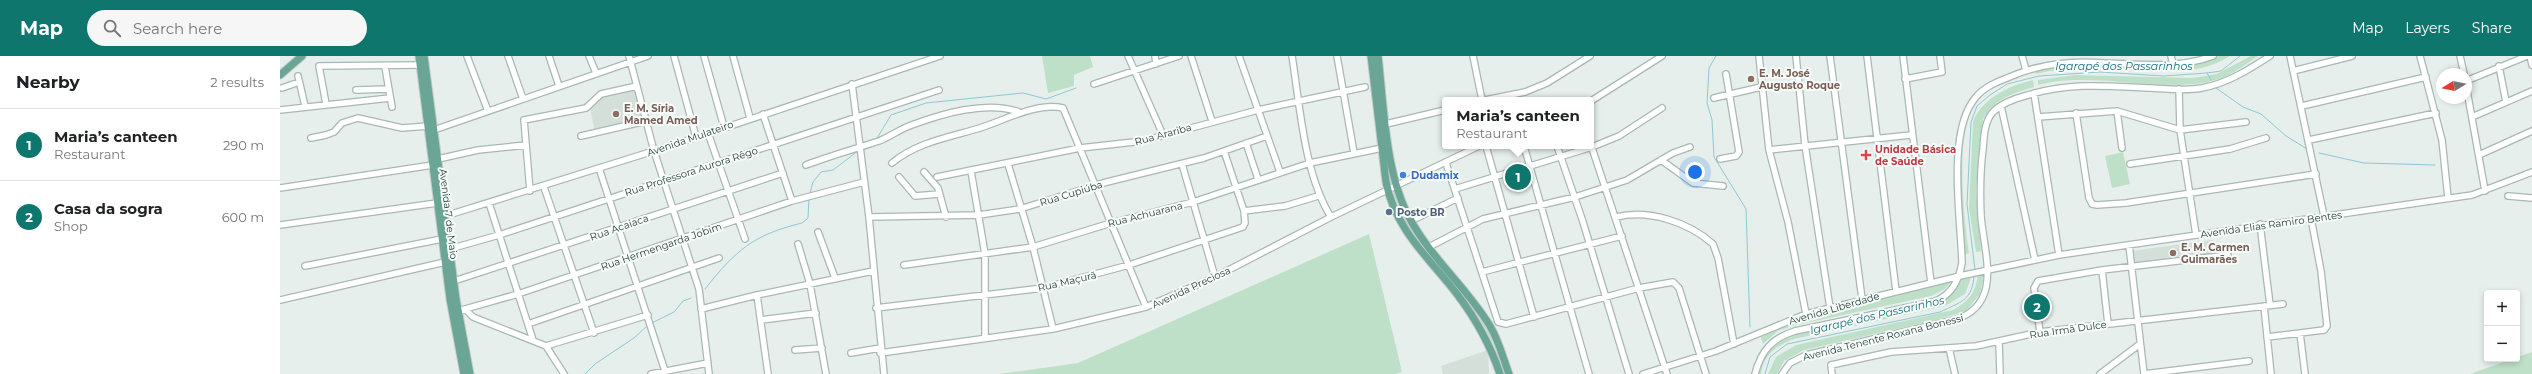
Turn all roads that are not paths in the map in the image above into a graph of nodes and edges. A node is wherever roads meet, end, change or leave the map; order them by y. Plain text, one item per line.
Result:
1 (302, 56) edge
2 (418, 56) edge
3 (424, 56) edge
4 (468, 56) edge
5 (508, 56) edge
6 (549, 56) edge
7 (590, 56) edge
8 (629, 56) edge
9 (648, 56) edge
10 (674, 56) edge
11 (704, 56) edge
12 (733, 56) edge
13 (939, 56) edge
14 (1128, 56) edge
15 (1155, 56) edge
16 (1179, 56) edge
17 (1191, 56) edge
18 (1239, 56) edge
19 (1292, 56) edge
20 (1337, 56) edge
21 (1371, 56) edge
22 (1378, 56) edge
23 (1473, 56) edge
24 (1590, 56) edge
25 (1662, 56) edge
26 (1759, 56) edge
27 (1796, 56) edge
28 (1830, 56) edge
29 (1867, 56) edge
30 (1903, 56) edge
31 (1940, 56) edge
32 (2022, 56) edge
33 (2171, 56) edge
34 (2213, 56) edge
35 (2270, 56) edge
36 (2290, 56) edge
37 (2352, 56) edge
38 (2420, 56) edge
39 (2460, 56) edge
40 (2527, 56) edge
41 (2530, 56) edge
42 (631, 62) junction
43 (1156, 64) junction
44 (2173, 64) junction
45 (420, 65) junction
46 (2532, 65) edge
47 (2500, 66) junction
48 (386, 67) junction
49 (2463, 68) edge
50 (2026, 70) junction
51 (1135, 71) junction
52 (2293, 71) junction
53 (596, 74) junction
54 (1726, 74) dead end
55 (280, 75) edge
56 (298, 76) dead end
57 (2426, 77) junction
58 (2472, 78) edge
59 (1905, 79) junction
60 (299, 82) junction
61 (852, 84) junction
62 (1094, 84) dead end
63 (559, 86) junction
64 (637, 86) junction
65 (1365, 87) dead end
66 (1761, 87) junction
67 (282, 88) dead end
68 (389, 88) junction
69 (356, 90) dead end
70 (939, 90) dead end
71 (1343, 90) junction
72 (2179, 90) junction
73 (2532, 91) edge
74 (2034, 93) junction
75 (1728, 94) junction
76 (1483, 97) edge
77 (1499, 97) edge
78 (390, 98) junction
79 (1714, 98) dead end
80 (523, 99) junction
81 (1594, 99) edge
82 (1299, 101) junction
83 (2506, 102) junction
84 (326, 104) junction
85 (2470, 104) edge
86 (305, 106) junction
87 (2001, 106) junction
88 (2302, 106) junction
89 (392, 107) dead end
90 (1662, 108) dead end
91 (280, 110) edge
92 (1258, 110) junction
93 (488, 111) junction
94 (1442, 111) edge
95 (2117, 111) junction
96 (1019, 112) junction
97 (2076, 113) junction
98 (2436, 113) junction
99 (764, 114) junction
100 (856, 116) junction
101 (2038, 117) junction
102 (2472, 117) junction
103 (750, 118) junction
104 (646, 121) junction
105 (1212, 121) junction
106 (2246, 122) dead end
107 (1386, 124) junction
108 (724, 127) junction
109 (430, 130) junction
110 (2180, 130) junction
111 (2532, 131) edge
112 (708, 133) junction
113 (1911, 135) junction
114 (581, 136) dead end
115 (1163, 136) junction
116 (1267, 136) junction
117 (696, 137) junction
118 (311, 138) dead end
119 (2266, 138) dead end
120 (1876, 139) junction
121 (2309, 140) junction
122 (1841, 142) junction
123 (774, 143) junction
124 (1246, 144) junction
125 (526, 145) junction
126 (1594, 145) edge
127 (1805, 145) junction
128 (860, 146) junction
129 (1690, 147) dead end
130 (1080, 148) junction
131 (1382, 148) junction
132 (2122, 148) dead end
133 (1470, 149) edge
134 (1487, 149) edge
135 (1525, 149) edge
136 (1558, 149) edge
137 (1584, 149) edge
138 (1593, 149) edge
139 (1769, 150) junction
140 (654, 151) junction
141 (1224, 151) junction
142 (1354, 154) junction
143 (2479, 155) junction
144 (438, 158) junction
145 (1562, 158) junction
146 (2184, 158) junction
147 (1720, 159) dead end
148 (1661, 160) junction
149 (718, 162) junction
150 (892, 163) dead end
151 (1310, 163) junction
152 (1446, 163) junction
153 (1008, 164) junction
154 (1182, 164) junction
155 (2130, 164) dead end
156 (432, 165) junction
157 (806, 165) dead end
158 (599, 168) junction
159 (1530, 168) junction
160 (971, 171) junction
161 (924, 172) dead end
162 (1280, 172) junction
163 (2532, 172) edge
164 (783, 173) junction
165 (2316, 174) junction
166 (899, 177) dead end
167 (937, 177) dead end
168 (1495, 178) junction
169 (664, 179) junction
170 (1258, 179) junction
171 (864, 182) junction
172 (544, 186) junction
173 (1095, 186) junction
174 (1397, 186) junction
175 (1723, 186) dead end
176 (1236, 187) junction
177 (1606, 187) junction
178 (280, 188) edge
179 (1455, 189) junction
180 (728, 190) junction
181 (1388, 190) junction
182 (530, 191) junction
183 (2485, 191) junction
184 (939, 194) junction
185 (2189, 194) junction
186 (1318, 196) junction
187 (2508, 196) dead end
188 (1575, 197) junction
189 (608, 198) junction
190 (1458, 198) junction
191 (2448, 198) junction
192 (2532, 198) edge
193 (792, 201) junction
194 (1193, 202) junction
195 (437, 203) junction
196 (488, 204) junction
197 (1540, 205) junction
198 (673, 208) junction
199 (1020, 209) junction
200 (1244, 212) junction
201 (1505, 214) junction
202 (979, 215) junction
203 (2324, 216) junction
204 (443, 217) junction
205 (553, 217) junction
206 (869, 217) junction
207 (946, 217) junction
208 (1331, 217) junction
209 (1616, 217) junction
210 (1417, 218) dead end
211 (2311, 218) junction
212 (738, 219) junction
213 (1111, 223) junction
214 (2260, 224) junction
215 (280, 225) edge
216 (1467, 226) junction
217 (618, 228) junction
218 (818, 232) dead end
219 (499, 235) junction
220 (2196, 235) junction
221 (1622, 236) junction
222 (683, 238) junction
223 (1204, 238) junction
224 (442, 239) junction
225 (745, 240) dead end
226 (798, 244) dead end
227 (1590, 244) junction
228 (2129, 245) junction
229 (563, 246) junction
230 (1033, 247) junction
231 (1429, 247) junction
232 (447, 249) junction
233 (1554, 252) junction
234 (985, 254) junction
235 (2059, 255) junction
236 (2228, 255) dead end
237 (628, 257) junction
238 (719, 258) dead end
239 (2035, 260) junction
240 (445, 262) junction
241 (1519, 263) junction
242 (508, 264) junction
243 (904, 265) dead end
244 (1129, 265) junction
245 (305, 266) dead end
246 (2131, 266) junction
247 (693, 268) junction
248 (1986, 270) junction
249 (2102, 270) junction
250 (873, 271) junction
251 (1482, 272) junction
252 (573, 276) junction
253 (1960, 276) junction
254 (835, 278) junction
255 (1215, 278) junction
256 (454, 281) junction
257 (1930, 283) junction
258 (810, 284) junction
259 (638, 286) junction
260 (1043, 288) junction
261 (1639, 288) junction
262 (1896, 291) junction
263 (518, 294) junction
264 (757, 295) junction
265 (985, 295) junction
266 (1605, 297) junction
267 (1862, 299) junction
268 (280, 300) edge
269 (2283, 304) dead end
270 (584, 305) junction
271 (2266, 306) junction
272 (1146, 307) junction
273 (1569, 307) junction
274 (876, 308) junction
275 (1830, 308) junction
276 (701, 309) junction
277 (467, 310) junction
278 (458, 312) junction
279 (816, 313) junction
280 (1806, 314) junction
281 (648, 315) junction
282 (1534, 317) junction
283 (761, 320) junction
284 (2138, 320) junction
285 (1498, 322) junction
286 (528, 324) junction
287 (2108, 324) junction
288 (1490, 326) junction
289 (1053, 329) junction
290 (2040, 332) junction
291 (594, 333) junction
292 (2300, 333) junction
293 (2267, 337) junction
294 (985, 338) junction
295 (533, 340) junction
296 (1999, 341) junction
297 (1734, 344) junction
298 (2140, 344) junction
299 (546, 346) junction
300 (822, 348) junction
301 (1949, 348) junction
302 (795, 350) dead end
303 (880, 351) junction
304 (851, 353) dead end
305 (1700, 356) junction
306 (2249, 361) dead end
307 (708, 364) junction
308 (1665, 368) junction
309 (665, 371) junction
310 (464, 374) edge
311 (470, 374) edge
312 (564, 374) edge
313 (651, 374) edge
314 (709, 374) edge
315 (768, 374) edge
316 (826, 374) edge
317 (884, 374) edge
318 (1500, 374) edge
319 (1509, 374) edge
320 (1589, 374) edge
321 (1629, 374) edge
322 (1643, 374) edge
323 (1667, 374) edge
324 (1706, 374) edge
325 (1755, 374) edge
326 (1782, 374) edge
327 (1832, 374) edge
328 (1955, 374) edge
329 (2000, 374) edge
330 (2100, 374) edge
331 (2144, 374) edge
332 (2271, 374) edge
333 (2305, 374) edge

1 - 55 main road
2 - 45 main road, Avenida 7 de Maio
3 - 109 main road, Avenida 7 de Maio
4 - 93 street
5 - 80 street
6 - 63 street
7 - 53 street
8 - 42 street
9 - 42 street
10 - 117 street
11 - 108 street
12 - 103 street
13 - 61 street, Avenida Mulateiro
14 - 51 street
15 - 43 street
16 - 43 street
17 - 105 street
18 - 92 street
19 - 82 street
20 - 71 street
21 - 131 main road
22 - 107 main road
23 - 76 street
24 - 77 street
25 - 81 street
26 - 66 street
27 - 127 street
28 - 122 street
29 - 120 street
30 - 59 street
31 - 59 street
32 - 50 street
33 - 44 street
34 - 44 street
35 - 72 street, Avenida Tenente Roxana Bonessi
36 - 52 street
37 - 52 street
38 - 57 street
39 - 49 street
40 - 47 street
41 - 46 street
42 - 53 street
42 - 64 street
43 - 51 street
44 - 50 street
45 - 48 street
45 - 109 main road, Avenida 7 de Maio
47 - 58 street
47 - 83 street
48 - 68 street
48 - 84 street
50 - 253 street
51 - 62 street
51 - 115 street
52 - 88 street
53 - 63 street
54 - 75 street
56 - 60 street
57 - 88 street
57 - 98 street
59 - 113 street
60 - 67 street
60 - 86 street
61 - 99 street, Avenida Mulateiro
61 - 100 street
63 - 80 street
64 - 104 street
64 - 125 street
65 - 71 street, Rua Arariba
66 - 75 street
66 - 139 street
68 - 69 street
68 - 78 street
70 - 100 street, Rua Professora Aurora Rêgo
71 - 82 street, Rua Arariba
71 - 142 street
72 - 74 street, Avenida Tenente Roxana Bonessi
72 - 110 street
73 - 83 street
74 - 87 street, Avenida Tenente Roxana Bonessi
74 - 101 street
75 - 79 street
75 - 147 street
78 - 84 street
78 - 89 street
80 - 93 street
82 - 92 street, Rua Arariba
82 - 151 street
83 - 102 street
84 - 86 street
85 - 102 street
86 - 91 street
87 - 239 street
87 - 248 street, Avenida Tenente Roxana Bonessi
88 - 121 street
90 - 126 street
92 - 105 street, Rua Arariba
92 - 116 street
93 - 109 street
94 - 107 street
95 - 97 street
95 - 110 street
95 - 132 street
96 - 128 street
96 - 130 street
96 - 150 street
97 - 101 street
97 - 185 street
98 - 121 street
98 - 191 street
99 - 103 street, Avenida Mulateiro
99 - 123 street
100 - 123 street, Rua Professora Aurora Rêgo
100 - 128 street
101 - 235 street
102 - 143 street
103 - 108 street, Avenida Mulateiro
104 - 114 street
104 - 140 street
105 - 115 street, Rua Arariba
106 - 110 street
107 - 174 main road
108 - 112 street, Avenida Mulateiro
109 - 118 street
109 - 144 main road, Avenida 7 de Maio
109 - 156 main road, Avenida 7 de Maio
110 - 146 street
111 - 143 street
112 - 117 street, Avenida Mulateiro
112 - 149 street
113 - 120 street
113 - 257 street
115 - 130 street, Rua Arariba
116 - 124 street, Rua Cupiúba
116 - 162 street
117 - 140 street, Avenida Mulateiro
119 - 146 street
120 - 122 street
120 - 262 street
121 - 165 street
122 - 127 street
122 - 267 street
123 - 149 street, Rua Professora Aurora Rêgo
123 - 164 street
124 - 141 street, Rua Cupiúba
124 - 170 street
125 - 144 street
125 - 182 street
127 - 139 street
127 - 275 street
128 - 157 street
128 - 171 street
129 - 148 street
130 - 153 street, Rua Arariba
130 - 173 street
131 - 142 street, Rua Achuarana
131 - 181 main road
133 - 152 street, Avenida Preciosa
134 - 168 street
135 - 159 street
136 - 145 street
137 - 145 street
138 - 177 street
139 - 280 street
140 - 158 street, Avenida Mulateiro
140 - 169 street
141 - 154 street, Rua Cupiúba
141 - 176 street
142 - 151 street, Rua Achuarana
143 - 183 street
144 - 204 main road, Avenida 7 de Maio
145 - 159 street
145 - 188 street
146 - 155 street
146 - 185 street
148 - 175 street
148 - 177 street
149 - 169 street, Rua Professora Aurora Rêgo
149 - 180 street
151 - 162 street, Rua Achuarana
151 - 186 street
152 - 174 street, Avenida Preciosa
152 - 179 street
153 - 160 street, Rua Arariba
153 - 199 street
154 - 173 street, Rua Cupiúba
154 - 194 street
156 - 178 street
156 - 195 main road, Avenida 7 de Maio
158 - 172 street, Avenida Mulateiro
158 - 189 street
159 - 168 street
159 - 197 street
160 - 167 street, Rua Arariba
160 - 202 street
161 - 184 street
162 - 170 street, Rua Achuarana
163 - 183 street, Avenida Elias Ramiro Bentes
164 - 180 street, Rua Acaiaca
164 - 193 street
165 - 185 street
165 - 203 street
166 - 184 street
168 - 179 street
168 - 201 street
169 - 189 street, Rua Professora Aurora Rêgo
169 - 198 street
170 - 176 street, Rua Achuarana
171 - 193 street, Rua Hermengarda Jobim
171 - 206 street
172 - 182 street, Avenida Mulateiro
172 - 205 street
173 - 199 street, Rua Cupiúba
173 - 213 street
174 - 181 street, Avenida Preciosa
174 - 231 main road
176 - 194 street, Rua Achuarana
176 - 200 street
177 - 188 street
177 - 209 street
179 - 190 street
180 - 198 street, Rua Acaiaca
180 - 212 street
181 - 208 street, Avenida Preciosa
181 - 318 main road
182 - 196 street, Avenida Mulateiro
183 - 191 street, Avenida Elias Ramiro Bentes
184 - 207 street
185 - 220 street
186 - 200 street
186 - 208 street
187 - 192 street
188 - 197 street
188 - 227 street
189 - 205 street, Rua Professora Aurora Rêgo
189 - 217 street
190 - 210 street
190 - 216 street
191 - 203 street, Avenida Elias Ramiro Bentes
193 - 212 street, Rua Hermengarda Jobim
194 - 213 street, Rua Achuarana
194 - 223 street
195 - 204 main road, Avenida 7 de Maio
195 - 215 street
196 - 204 street, Avenida Mulateiro
196 - 219 street
197 - 201 street
197 - 233 street
198 - 217 street, Rua Acaiaca
198 - 222 street
199 - 202 street, Rua Cupiúba
199 - 230 street
200 - 223 street, Rua Maçurã
201 - 216 street
201 - 241 street
202 - 207 street, Rua Cupiúba
202 - 234 street
203 - 211 street, Avenida Elias Ramiro Bentes
204 - 224 main road, Avenida 7 de Maio
204 - 232 main road, Avenida 7 de Maio
205 - 219 street, Rua Professora Aurora Rêgo
205 - 229 street
206 - 207 street, Rua Cupiúba
206 - 250 street
208 - 255 street, Avenida Preciosa
209 - 221 street
209 - 297 street
211 - 214 street, Avenida Elias Ramiro Bentes
211 - 292 street
212 - 222 street, Rua Hermengarda Jobim
212 - 225 street
213 - 230 street, Rua Achuarana
213 - 244 street
214 - 220 street, Avenida Elias Ramiro Bentes
214 - 271 street
216 - 231 street
216 - 251 street
217 - 229 street, Rua Acaiaca
217 - 237 street
218 - 254 street
219 - 232 street, Rua Professora Aurora Rêgo
219 - 242 street
220 - 228 street, Avenida Elias Ramiro Bentes
221 - 227 street
221 - 261 street
222 - 237 street, Rua Hermengarda Jobim
222 - 247 street
223 - 244 street, Rua Maçurã
223 - 255 street
224 - 232 main road, Avenida 7 de Maio
224 - 245 street
226 - 258 street
227 - 233 street
227 - 266 street
228 - 235 street, Avenida Elias Ramiro Bentes
228 - 246 street
229 - 242 street, Rua Acaiaca
229 - 252 street
230 - 234 street, Rua Achuarana
230 - 260 street
231 - 288 main road
232 - 240 main road, Avenida 7 de Maio
232 - 256 main road, Avenida 7 de Maio
233 - 241 street
233 - 273 street
234 - 243 street, Rua Achuarana
234 - 265 street
235 - 239 street, Avenida Elias Ramiro Bentes
236 - 246 street
237 - 252 street, Rua Hermengarda Jobim
237 - 259 street
238 - 247 street
239 - 248 street, Avenida Elias Ramiro Bentes
240 - 268 street
240 - 310 main road, Avenida 7 de Maio
241 - 251 street
241 - 282 street
242 - 256 street, Rua Acaiaca
242 - 263 street
244 - 260 street, Rua Maçurã
244 - 272 street
246 - 249 street
246 - 284 street
247 - 259 street
247 - 276 street
248 - 253 street, Avenida Liberdade
248 - 326 street, Avenida Tenente Roxana Bonessi
249 - 287 street
249 - 290 street
250 - 254 street
250 - 274 street
251 - 285 street
252 - 263 street, Rua Hermengarda Jobim
252 - 270 street
253 - 257 street, Avenida Liberdade
253 - 325 street
254 - 258 street
255 - 272 street, Avenida Preciosa
256 - 278 main road, Avenida 7 de Maio
257 - 262 street, Avenida Liberdade
258 - 264 street
258 - 279 street
259 - 270 street
259 - 281 street
260 - 265 street, Rua Maçurã
260 - 289 street
261 - 266 street
261 - 305 street
261 - 308 street
262 - 267 street, Avenida Liberdade
263 - 277 street, Rua Hermengarda Jobim
263 - 286 street
264 - 276 street
264 - 283 street
265 - 274 street, Rua Maçurã
265 - 294 street
266 - 273 street
266 - 321 street
267 - 275 street, Avenida Liberdade
269 - 271 street, Rua Irmã Dulce
270 - 286 street
270 - 291 street
271 - 284 street, Rua Irmã Dulce
271 - 293 street
272 - 289 street, Avenida Preciosa
273 - 282 street
273 - 320 street
274 - 303 street
275 - 280 street, Avenida Liberdade
276 - 307 street
277 - 278 street, Rua Hermengarda Jobim
277 - 295 street
278 - 311 main road, Avenida 7 de Maio
279 - 283 street
279 - 300 street
280 - 297 street, Avenida Liberdade
281 - 291 street
281 - 309 street
282 - 285 street
283 - 315 street
284 - 287 street, Rua Irmã Dulce
284 - 298 street
285 - 288 street
286 - 295 street
287 - 290 street, Rua Irmã Dulce
288 - 319 main road
289 - 294 street, Avenida Preciosa
290 - 296 street, Rua Irmã Dulce
291 - 299 street
292 - 293 street
292 - 333 street
293 - 332 street
294 - 303 street, Avenida Preciosa
295 - 299 street
296 - 301 street, Rua Irmã Dulce
296 - 329 street
297 - 305 street, Avenida Liberdade
298 - 330 street
298 - 331 street
299 - 312 street
300 - 302 street
300 - 316 street
301 - 327 street, Rua Irmã Dulce
301 - 328 street
303 - 304 street, Avenida Preciosa
303 - 317 street
305 - 308 street, Avenida Liberdade
305 - 324 street
306 - 331 street
307 - 309 street
307 - 314 street
308 - 322 street, Avenida Liberdade
308 - 323 street
309 - 313 street

